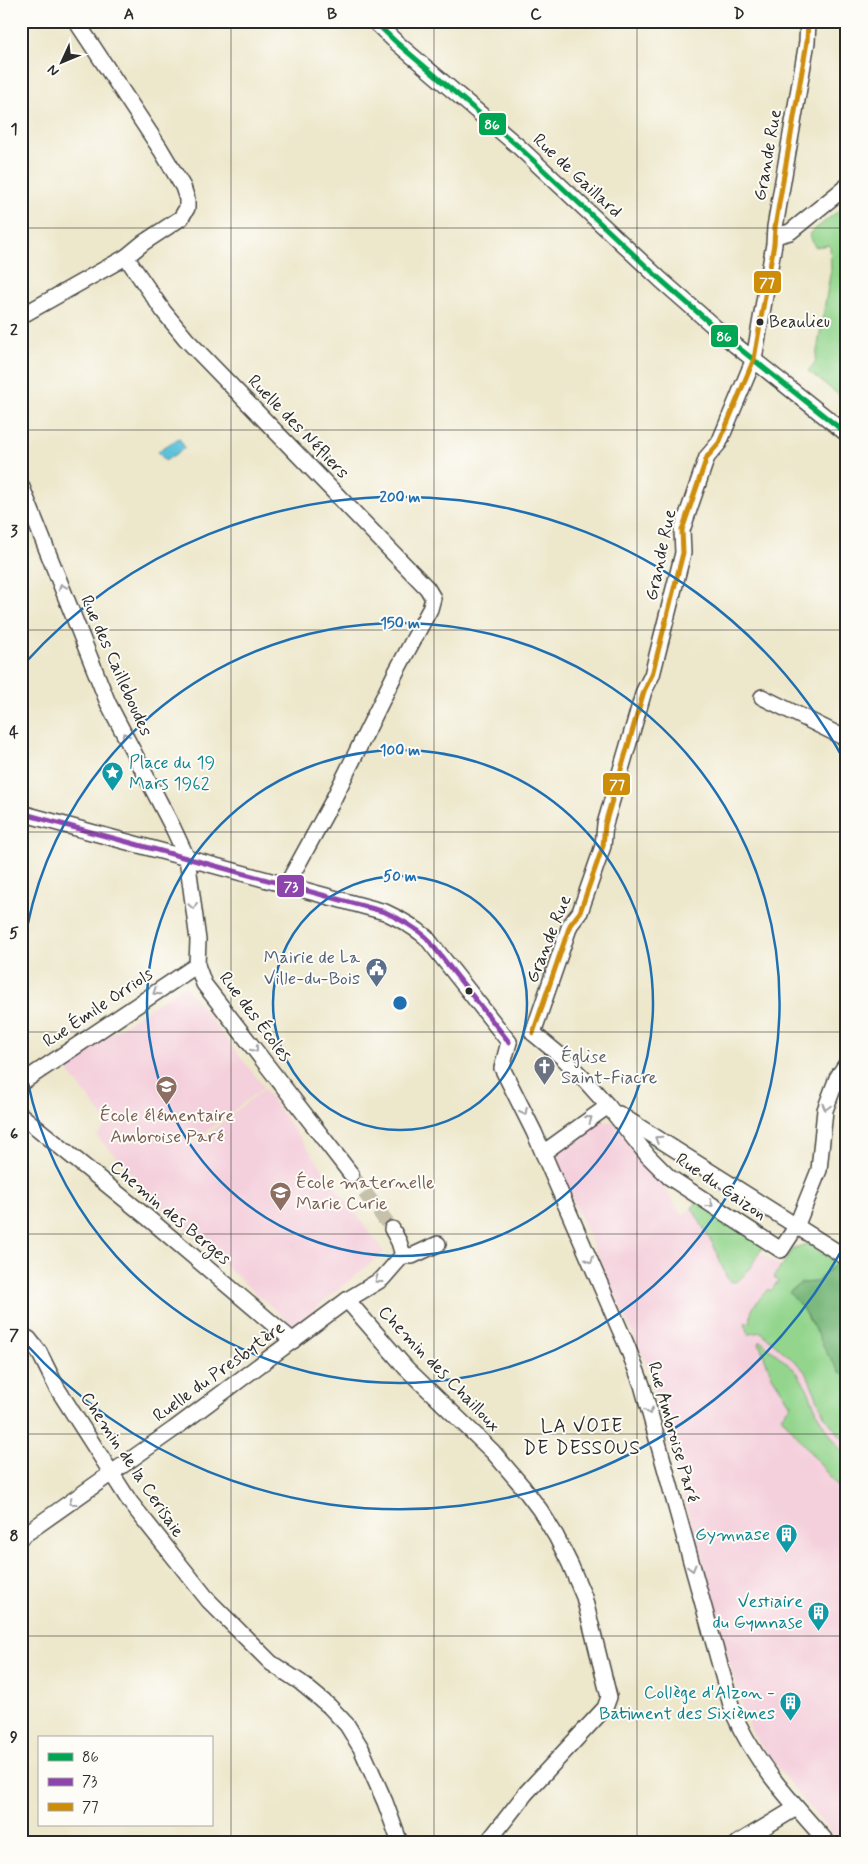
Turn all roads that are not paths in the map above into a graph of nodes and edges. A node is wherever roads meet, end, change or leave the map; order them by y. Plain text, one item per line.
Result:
1 (76, 21) edge
2 (374, 21) edge
3 (808, 21) edge
4 (847, 186) edge
5 (775, 236) junction
6 (126, 257) junction
7 (21, 316) edge
8 (754, 359) junction
9 (847, 434) edge
10 (21, 485) edge
11 (762, 697) dead end
12 (847, 740) edge
13 (21, 813) edge
14 (173, 828) junction
15 (156, 848) junction
16 (187, 858) junction
17 (286, 886) junction
18 (197, 965) junction
19 (533, 1033) junction
20 (509, 1042) junction
21 (847, 1063) edge
22 (842, 1080) edge
23 (21, 1083) edge
24 (608, 1106) junction
25 (21, 1115) edge
26 (542, 1153) junction
27 (351, 1174) tunnel mouth
28 (796, 1227) junction
29 (392, 1229) tunnel mouth
30 (438, 1244) dead end
31 (403, 1255) junction
32 (847, 1258) edge
33 (347, 1300) junction
34 (21, 1336) edge
35 (293, 1341) junction
36 (112, 1473) junction
37 (21, 1537) edge
38 (796, 1808) junction
39 (400, 1843) edge
40 (487, 1843) edge
41 (738, 1843) edge
42 (828, 1843) edge

1 - 6 street
2 - 8 street, Rue de Gaillard
3 - 5 street, Grande Rue
4 - 5 street
5 - 8 street, Grande Rue
6 - 7 street
6 - 17 street, Ruelle des Néfliers
8 - 9 street, Rue de Gaillard
8 - 19 street, Grande Rue
14 -> 10 street, Rue des Cailleboudes
11 - 12 street
13 - 15 street
14 - 15 street
14 - 16 street, Rue des Cailleboudes
15 - 16 street
16 - 17 street
16 -> 18 street, Rue des Écoles
17 - 20 street
18 -> 23 street, Rue Émile Orriols
18 -> 27 street, Rue des Écoles
19 - 20 street
19 - 24 street, Rue du Gaizon
20 -> 26 street, Rue Ambroise Paré
21 - 22 street
22 -> 28 street
26 -> 24 street
28 -> 24 street, Rue du Gaizon
24 -> 28 street, Rue du Gaizon
25 - 35 street, Chemin des Berges
26 -> 38 street, Rue Ambroise Paré
28 - 32 street, Rue du Gaizon
29 - 31 street
30 - 31 street
31 -> 33 street, Ruelle du Presbytère
33 - 35 street, Ruelle du Presbytère
33 - 40 street, Chemin des Chailloux
34 - 36 street, Chemin de la Cerisaie
35 - 36 street, Ruelle du Presbytère
36 -> 37 street, Ruelle du Presbytère
36 - 39 street, Chemin de la Cerisaie
38 - 41 street
38 - 42 street, Rue Ambroise Paré

